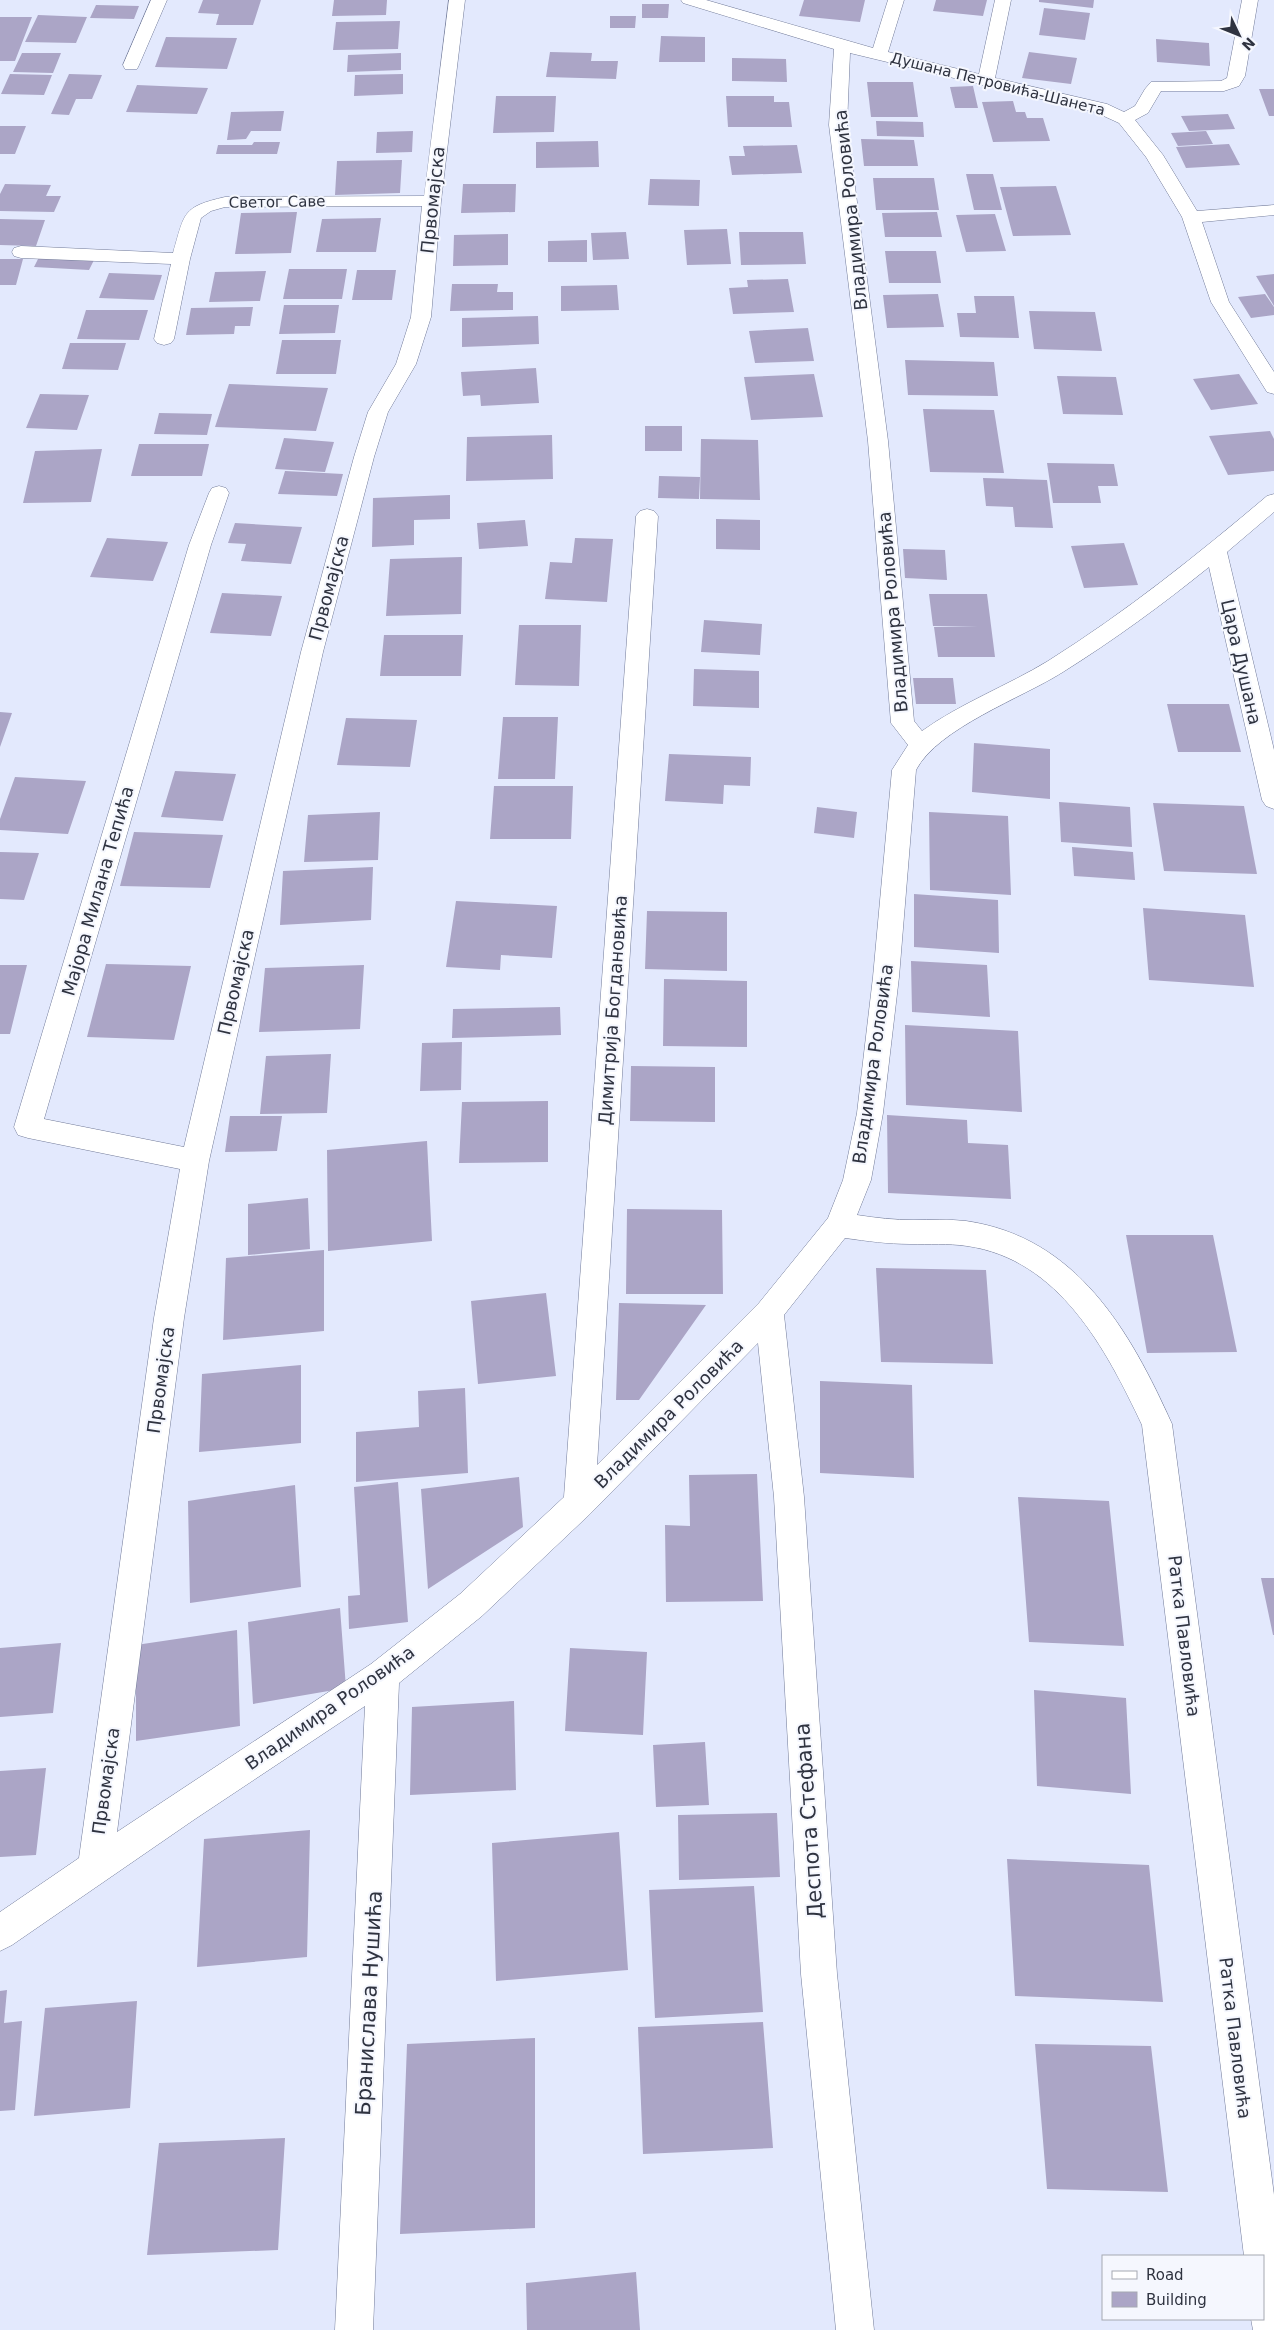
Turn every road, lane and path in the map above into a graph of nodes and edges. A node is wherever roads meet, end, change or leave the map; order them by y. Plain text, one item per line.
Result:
1 (159, 0) edge
2 (457, 0) edge
3 (689, 0) edge
4 (896, 0) edge
5 (1003, 0) edge
6 (1250, 0) edge
7 (842, 46) junction
8 (879, 55) junction
9 (131, 65) dead end
10 (986, 82) junction
11 (1125, 119) junction
12 (432, 201) junction
13 (1274, 210) edge
14 (1191, 217) junction
15 (21, 252) dead end
16 (180, 259) junction
17 (164, 339) dead end
18 (1274, 388) edge
19 (219, 493) dead end
20 (1274, 501) edge
21 (647, 516) dead end
22 (1216, 552) junction
23 (920, 745) junction
24 (1274, 800) edge
25 (195, 1161) junction
26 (838, 1225) junction
27 (769, 1312) junction
28 (579, 1504) junction
29 (383, 1676) junction
30 (95, 1867) junction
31 (0, 1933) edge
32 (1263, 2255) edge
33 (1264, 2264) edge
34 (354, 2330) edge
35 (855, 2330) edge
36 (1272, 2330) edge

1 - 9 street
2 - 12 street, Првомајска
3 - 7 street, Душана Петровића-Шанета
4 - 8 street
5 - 10 street
6 - 11 street
7 - 8 street, Душана Петровића-Шанета
7 - 23 street, Владимира Роловића
8 - 10 street, Душана Петровића-Шанета
10 - 11 street, Душана Петровића-Шанета
11 - 14 street, Душана Петровића-Шанета
12 - 16 street, Светог Саве
12 - 25 street, Првомајска
13 - 14 street
14 - 18 street, Душана Петровића-Шанета
15 - 16 street
16 - 17 street, Светог Саве
19 - 25 street, Мајора Милана Тепића
20 - 22 street
21 - 28 street, Димитрија Богдановића
22 - 23 street
22 - 24 street, Цара Душана
23 - 26 street, Владимира Роловића
25 - 30 street, Првомајска
26 - 27 street, Владимира Роловића
26 - 32 street, Ратка Павловића
27 - 28 street, Владимира Роловића
27 - 35 street, Деспота Стефана
28 - 29 street, Владимира Роловића
29 - 30 street, Владимира Роловића
29 - 34 street, Бранислава Нушића
30 - 31 street
33 - 36 street, Ратка Павловића

